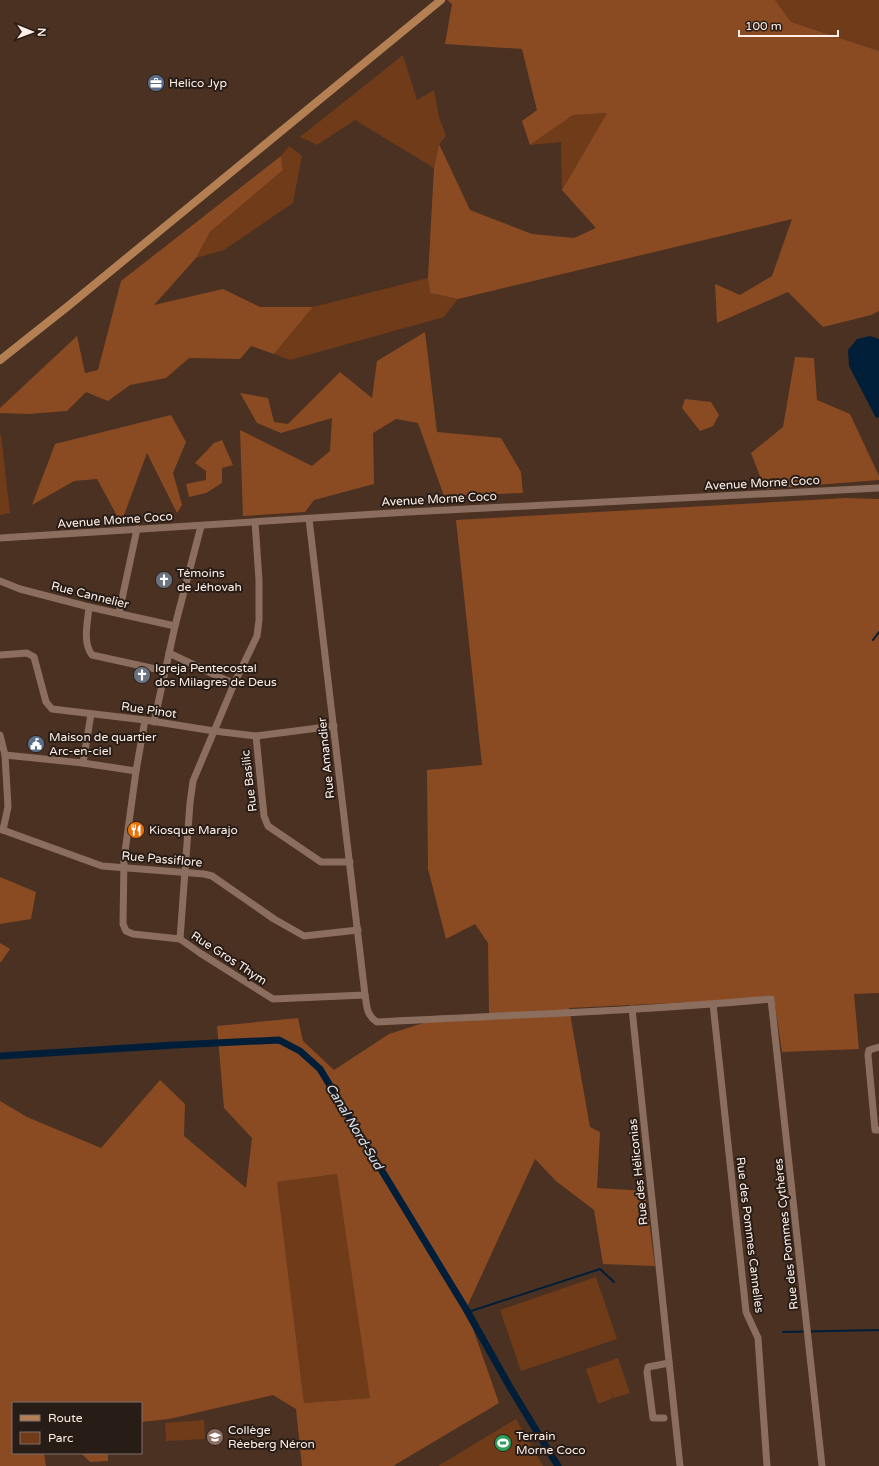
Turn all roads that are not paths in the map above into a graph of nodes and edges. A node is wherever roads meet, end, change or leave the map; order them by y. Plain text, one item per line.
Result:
1 (441, 0) edge
2 (0, 360) edge
3 (879, 488) edge
4 (309, 519) junction
5 (255, 522) junction
6 (201, 526) junction
7 (137, 529) junction
8 (0, 538) edge
9 (0, 581) edge
10 (89, 606) junction
11 (119, 613) junction
12 (175, 626) junction
13 (169, 653) junction
14 (0, 655) edge
15 (165, 671) junction
16 (234, 684) junction
17 (91, 714) junction
18 (145, 720) junction
19 (154, 722) junction
20 (334, 726) junction
21 (214, 731) junction
22 (0, 735) edge
23 (256, 736) junction
24 (4, 755) junction
25 (83, 763) junction
26 (136, 771) junction
27 (2, 829) edge
28 (350, 862) junction
29 (124, 867) junction
30 (185, 872) junction
31 (358, 930) junction
32 (180, 938) junction
33 (365, 994) junction
34 (713, 1004) junction
35 (632, 1009) junction
36 (879, 1047) edge
37 (879, 1130) edge
38 (670, 1363) junction
39 (664, 1418) dead end
40 (680, 1466) edge
41 (768, 1466) edge
42 (822, 1466) edge

1 - 2 main road
3 - 4 street, Avenue Morne Coco
4 - 5 street, Avenue Morne Coco
4 - 20 street, Rue Amandier
5 - 6 street, Avenue Morne Coco
5 - 16 street
6 - 7 street, Avenue Morne Coco
6 - 12 street
7 - 8 street, Avenue Morne Coco
7 - 11 street
9 - 10 street, Rue Cannelier
10 - 11 street, Rue Cannelier
10 - 15 street
11 - 12 street, Rue Cannelier
12 - 13 street
13 - 15 street
13 - 16 street
14 - 17 street, Rue Pinot
15 - 19 street
16 - 21 street
17 - 18 street, Rue Pinot
17 - 25 street
18 - 19 street, Rue Pinot
18 - 26 street, Rue Gros Thym
19 - 21 street, Rue Pinot
20 - 23 street, Rue Pinot
20 - 28 street, Rue Amandier
21 - 23 street, Rue Pinot
21 - 30 street
22 - 24 street
23 - 28 street, Rue Basilic
24 - 25 street
24 - 27 street
25 - 26 street
26 - 29 street, Rue Gros Thym
27 - 29 street, Rue Passiflore
28 - 31 street, Rue Amandier
29 - 30 street, Rue Passiflore
29 - 32 street, Rue Gros Thym
30 - 31 street, Rue Passiflore
30 - 32 street
31 - 33 street, Rue Amandier
32 - 33 street, Rue Gros Thym
33 - 35 street, Rue Amandier
34 - 35 street
34 - 41 street, Rue des Pommes Cannelles
34 - 42 street, Rue des Pommes Cythères
35 - 38 street, Rue des Héliconias
36 - 37 street
38 - 39 street
38 - 40 street, Rue des Héliconias

